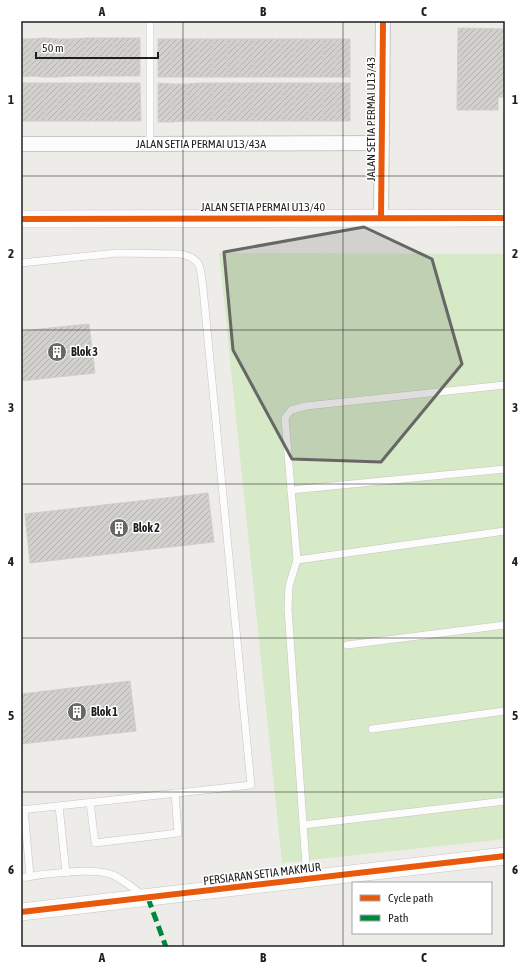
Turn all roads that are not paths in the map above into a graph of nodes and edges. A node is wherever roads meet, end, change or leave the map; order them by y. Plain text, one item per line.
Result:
1 (150, 21) edge
2 (383, 21) edge
3 (382, 143) junction
4 (21, 144) edge
5 (150, 144) junction
6 (21, 218) edge
7 (382, 218) junction
8 (505, 218) edge
9 (21, 263) edge
10 (505, 385) edge
11 (505, 469) edge
12 (291, 490) junction
13 (505, 531) edge
14 (297, 560) junction
15 (505, 625) edge
16 (347, 645) dead end
17 (505, 711) edge
18 (372, 729) dead end
19 (175, 793) junction
20 (90, 802) junction
21 (505, 802) edge
22 (59, 806) junction
23 (22, 809) edge
24 (303, 825) junction
25 (505, 856) edge
26 (66, 873) junction
27 (30, 876) junction
28 (21, 878) edge
29 (307, 880) junction
30 (148, 898) junction
31 (21, 912) edge

1 - 5 lane
2 - 3 street, JALAN SETIA PERMAI U13/43
3 - 5 street, JALAN SETIA PERMAI U13/43A
3 - 7 street, JALAN SETIA PERMAI U13/43
4 - 5 street, JALAN SETIA PERMAI U13/43A
6 - 7 street, JALAN SETIA PERMAI U13/40
7 - 8 street, JALAN SETIA PERMAI U13/40
9 - 19 lane
10 - 12 lane
11 - 12 lane
12 - 14 lane
13 - 14 lane
14 - 24 lane
15 - 16 lane
17 - 18 lane
19 - 20 lane
19 - 20 lane
20 - 22 lane
21 - 24 lane
22 - 23 lane
22 - 26 lane
23 - 27 lane
24 - 29 lane
25 - 29 street, PERSIARAN SETIA MAKMUR
26 - 27 lane
26 - 30 lane
27 - 28 lane
29 - 30 street, PERSIARAN SETIA MAKMUR
30 - 31 street, PERSIARAN SETIA MAKMUR

